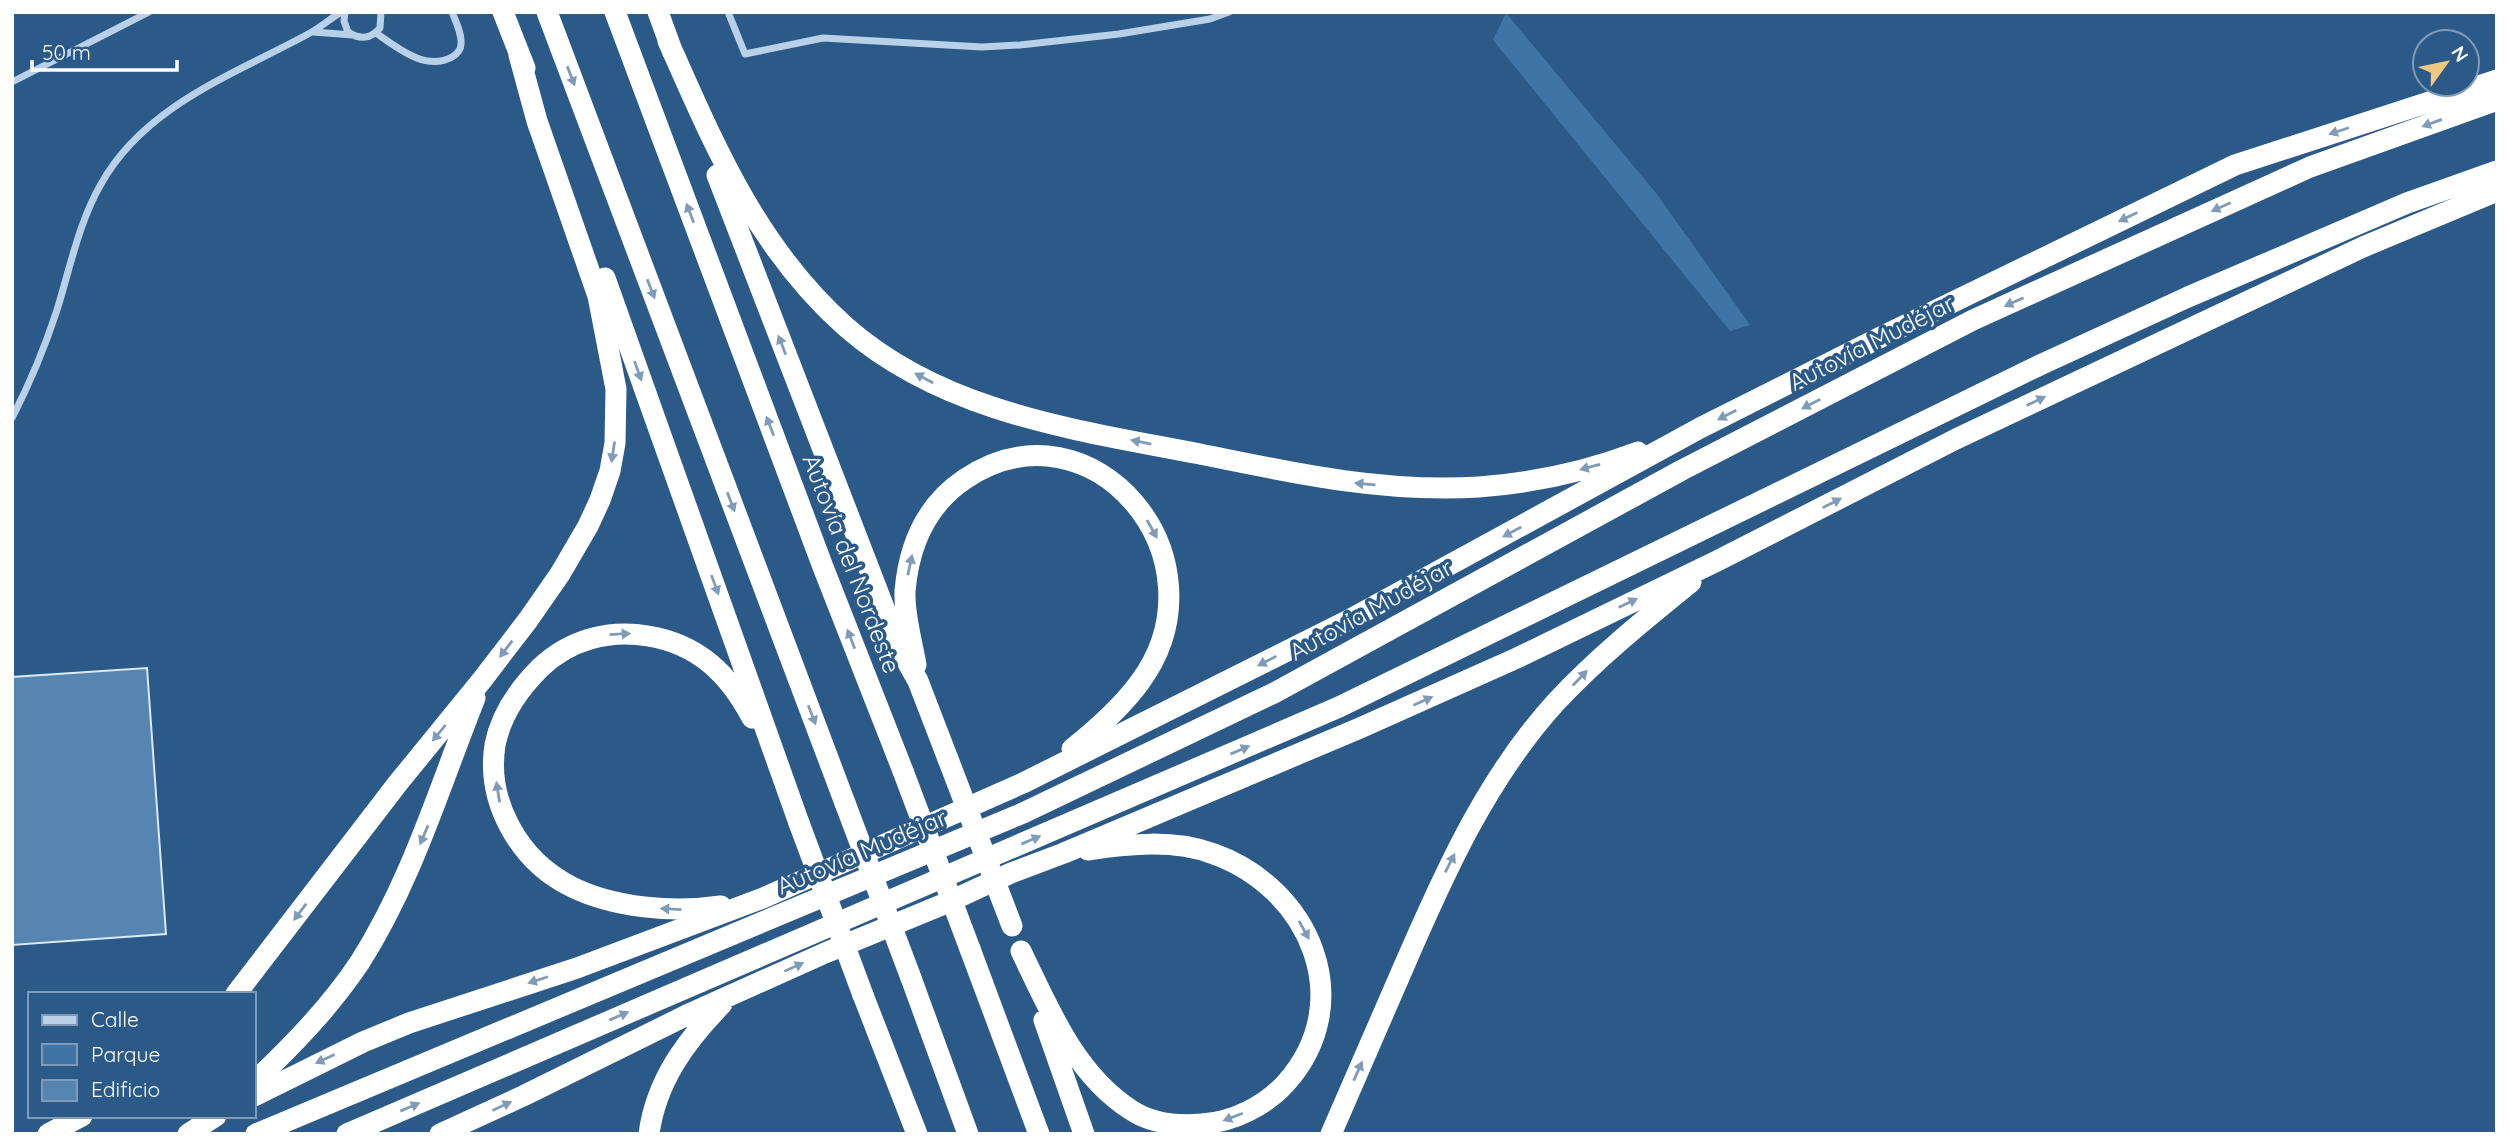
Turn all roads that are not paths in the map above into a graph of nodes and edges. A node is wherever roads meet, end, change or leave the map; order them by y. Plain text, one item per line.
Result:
1 (149, 12) edge
2 (343, 12) edge
3 (381, 12) edge
4 (452, 12) edge
5 (503, 12) edge
6 (547, 12) edge
7 (615, 12) edge
8 (658, 12) edge
9 (728, 12) edge
10 (1229, 12) edge
11 (312, 32) junction
12 (376, 33) junction
13 (353, 35) junction
14 (668, 41) junction
15 (519, 55) junction
16 (2497, 80) edge
17 (12, 82) edge
18 (2497, 100) edge
19 (2497, 171) edge
20 (2497, 191) edge
21 (12, 418) edge
22 (1700, 428) junction
23 (1717, 561) junction
24 (482, 680) junction
25 (918, 681) junction
26 (785, 782) junction
27 (1023, 783) junction
28 (1064, 853) junction
29 (763, 898) junction
30 (1021, 951) junction
31 (238, 992) edge
32 (732, 995) junction
33 (894, 1071) junction
34 (256, 1080) edge
35 (256, 1095) edge
36 (78, 1118) edge
37 (213, 1118) edge
38 (48, 1134) edge
39 (188, 1134) edge
40 (256, 1134) edge
41 (347, 1134) edge
42 (440, 1134) edge
43 (649, 1134) edge
44 (903, 1134) edge
45 (917, 1134) edge
46 (968, 1134) edge
47 (1039, 1134) edge
48 (1084, 1134) edge
49 (1331, 1134) edge

1 - 17 street
2 - 11 street
2 - 13 street
3 - 12 street
4 - 12 street
5 - 15 highway
6 -> 46 highway, bridge
47 -> 7 highway, Autovía del Nordeste, bridge
8 - 14 highway
9 - 10 street
11 - 13 street
11 - 21 street
12 - 13 street
22 -> 14 highway
25 -> 14 highway
15 -> 24 highway
15 -> 26 highway
16 -> 22 highway
18 -> 40 highway, Autovía Mudéjar
41 -> 19 highway
23 -> 20 highway
22 -> 27 highway
28 -> 23 highway
49 -> 23 highway
24 -> 31 highway
24 -> 34 highway
25 -> 27 highway
25 - 30 highway, bridge
29 -> 26 highway
26 - 33 highway, bridge
27 - 29 highway
28 -> 30 highway
32 -> 28 highway
29 -> 35 highway
30 - 48 highway
42 -> 32 highway
32 - 43 highway
33 - 44 highway
33 - 45 highway
36 - 38 highway
37 - 39 highway

